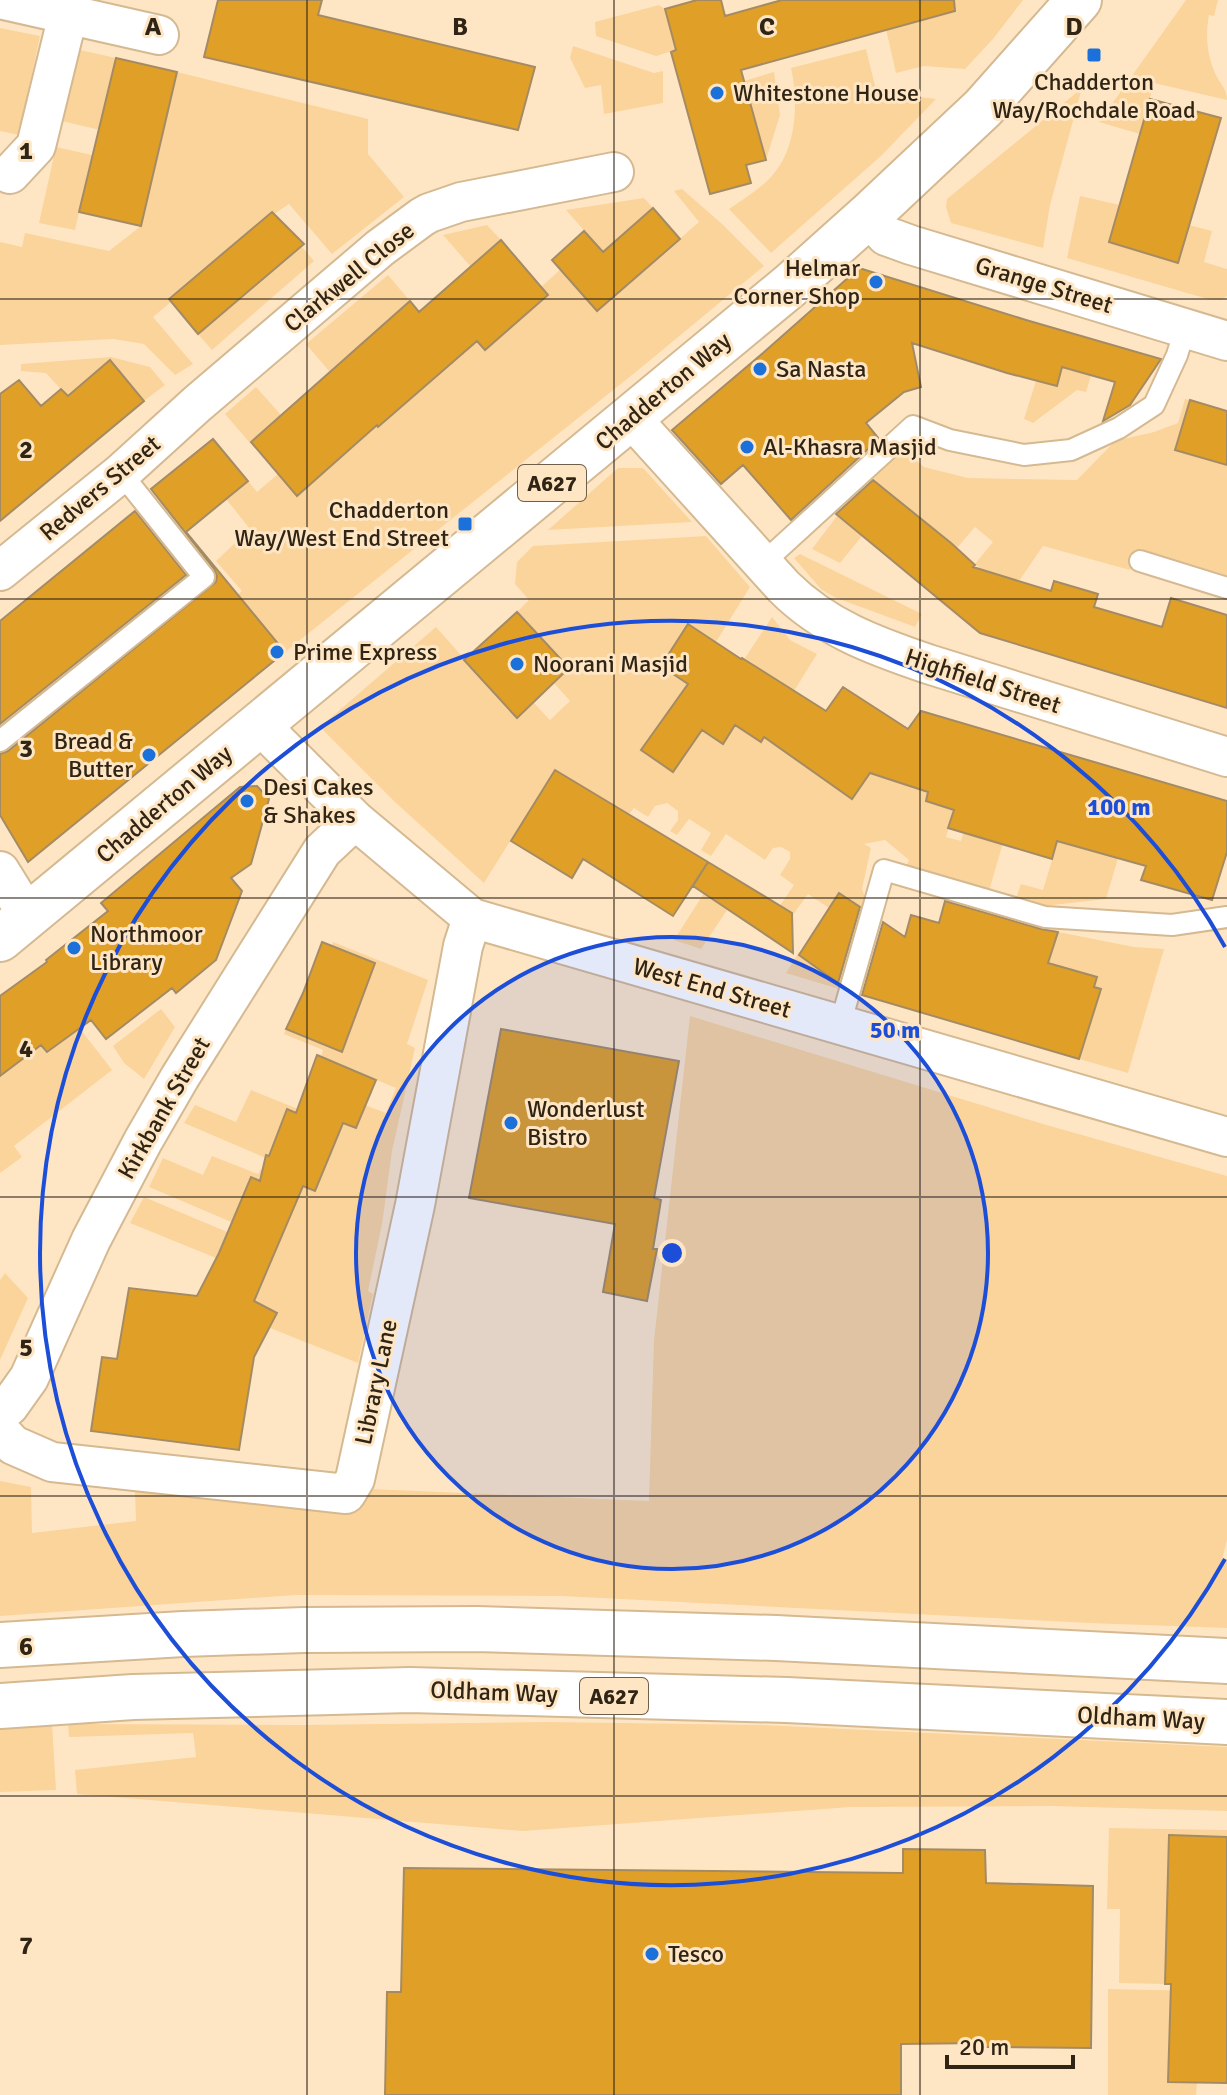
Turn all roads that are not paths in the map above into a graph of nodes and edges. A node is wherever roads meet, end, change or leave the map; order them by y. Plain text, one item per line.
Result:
1 (4, 0) edge
2 (1079, 0) edge
3 (68, 15) junction
4 (159, 35) dead end
5 (614, 172) dead end
6 (10, 174) dead end
7 (868, 216) junction
8 (1185, 329) junction
9 (1227, 341) edge
10 (197, 404) joint
11 (631, 418) junction
12 (121, 473) junction
13 (1140, 561) dead end
14 (763, 563) junction
15 (2, 565) edge
16 (1227, 588) edge
17 (262, 723) junction
18 (0, 741) edge
19 (1227, 757) edge
20 (355, 820) junction
21 (0, 871) edge
22 (1227, 917) edge
23 (472, 918) junction
24 (14, 928) edge
25 (840, 1025) junction
26 (1227, 1137) edge
27 (0, 1413) edge
28 (0, 1431) edge
29 (0, 1645) edge
30 (1227, 1661) edge
31 (0, 1706) edge
32 (1227, 1722) edge

1 - 3 street
2 - 7 main road, Chadderton Way / A627
3 - 4 street
3 - 6 street
5 - 10 street, Clarkwell Close
7 - 8 street, Grange Street
7 - 11 main road, Chadderton Way / A627
8 - 9 street, Grange Street
8 - 14 lane
10 - 12 street, Redvers Street
11 - 14 street, Highfield Street
11 - 17 main road, Chadderton Way / A627
12 - 15 street, Redvers Street
12 - 18 lane
13 - 16 lane
14 - 19 street, Highfield Street
17 - 20 street, West End Street
17 - 24 main road, Chadderton Way / A627
20 - 23 street, West End Street
20 - 27 street, Kirkbank Street
21 - 24 street
22 - 25 lane
23 - 25 street, West End Street
23 - 28 street, Library Lane
25 - 26 street, West End Street
29 - 30 main road
31 - 32 main road, Oldham Way / A627

